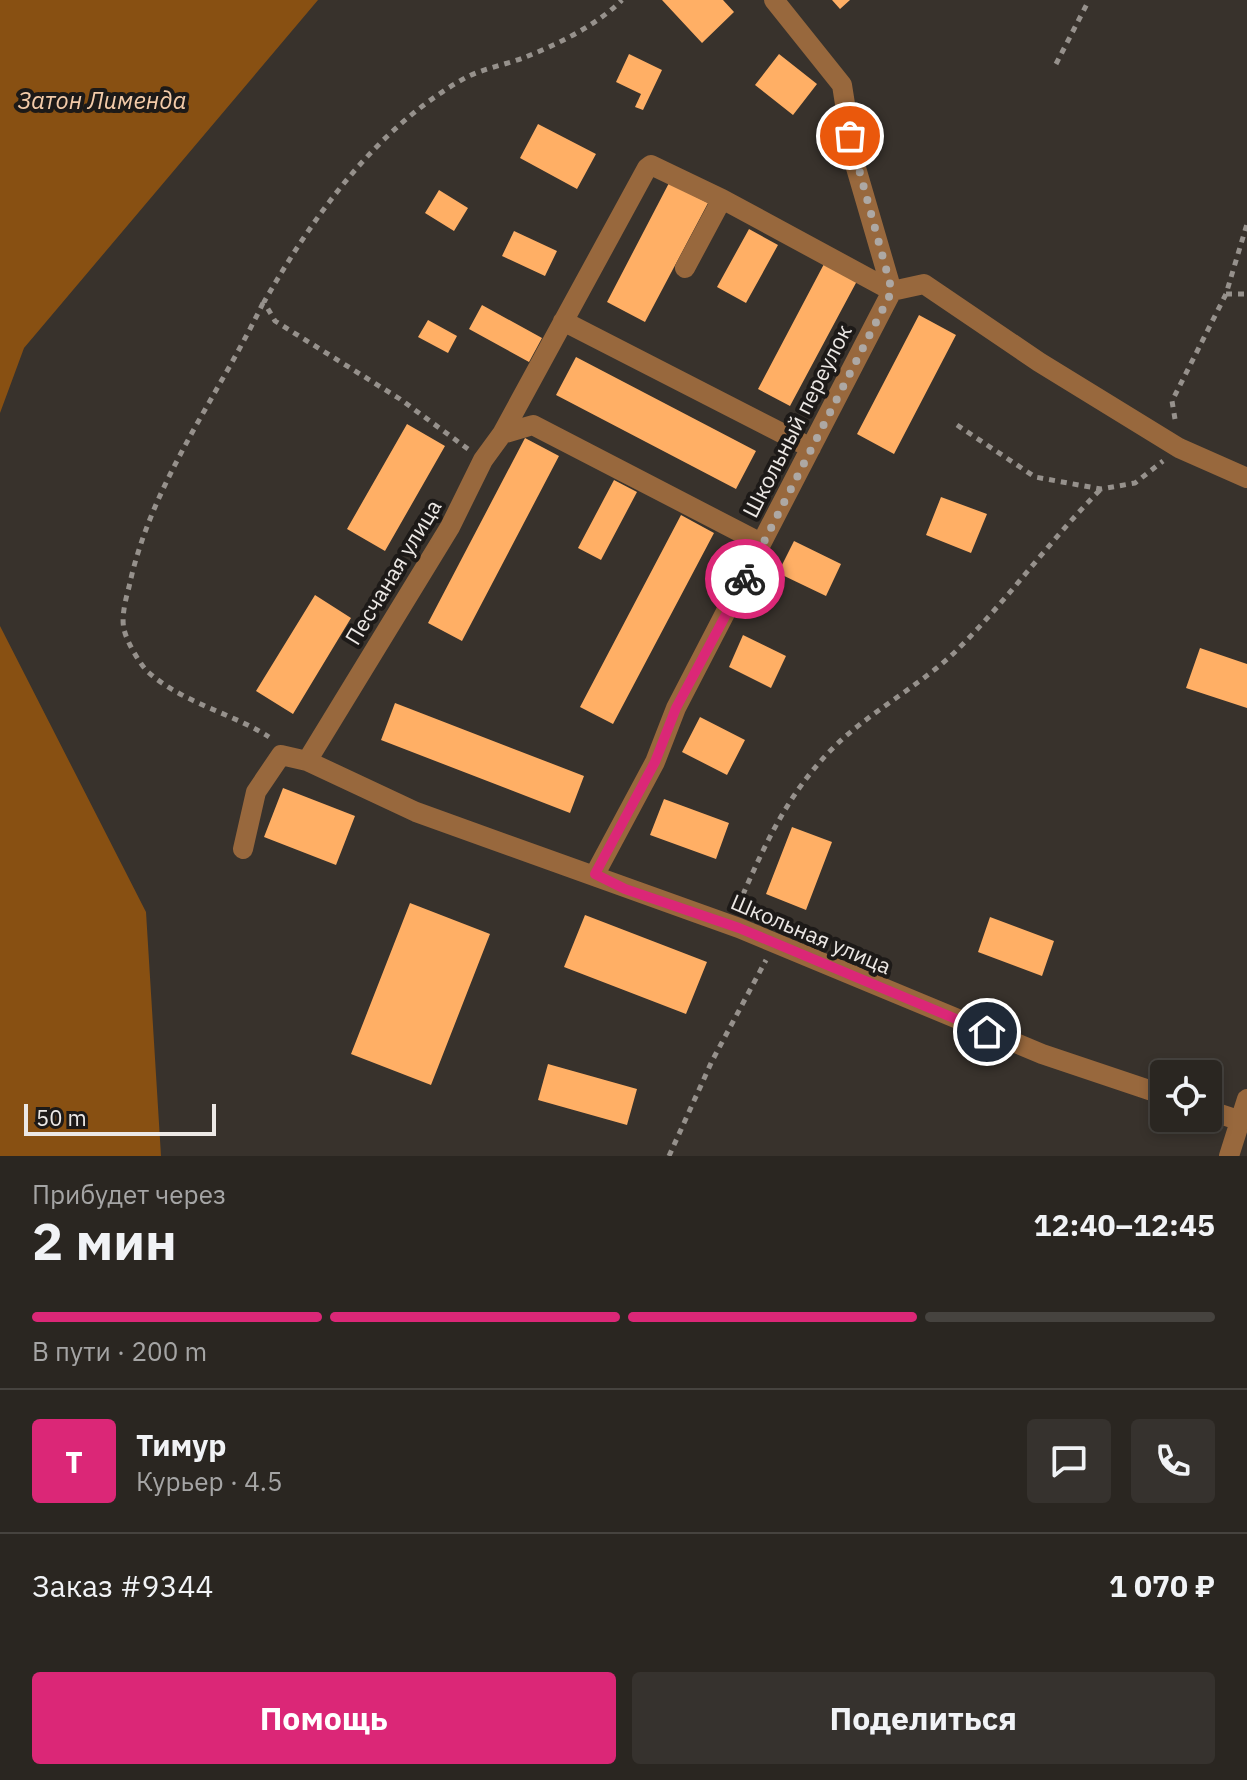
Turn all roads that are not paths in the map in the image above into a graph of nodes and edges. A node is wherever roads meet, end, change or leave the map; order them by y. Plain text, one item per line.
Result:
1 (774, 0) edge
2 (722, 199) junction
3 (685, 268) dead end
4 (892, 291) junction
5 (563, 321) junction
6 (502, 434) junction
7 (811, 448) junction
8 (1247, 478) edge
9 (761, 543) junction
10 (307, 761) junction
11 (243, 849) dead end
12 (595, 874) junction
13 (1150, 1090) edge
14 (1247, 1099) edge
15 (1222, 1115) edge
16 (1241, 1121) junction
17 (1229, 1156) edge

1 - 4 street
2 - 3 street
2 - 4 street
2 - 5 street, Песчаная улица
4 - 7 street, Школьный переулок
4 - 8 street
5 - 6 street, Песчаная улица
5 - 7 street
6 - 9 street
6 - 10 street, Песчаная улица
7 - 9 street, Школьный переулок
9 - 12 street, Школьный переулок
10 - 11 street
10 - 12 street, Школьная улица
12 - 13 street, Школьная улица
14 - 16 street
15 - 16 street
16 - 17 street

